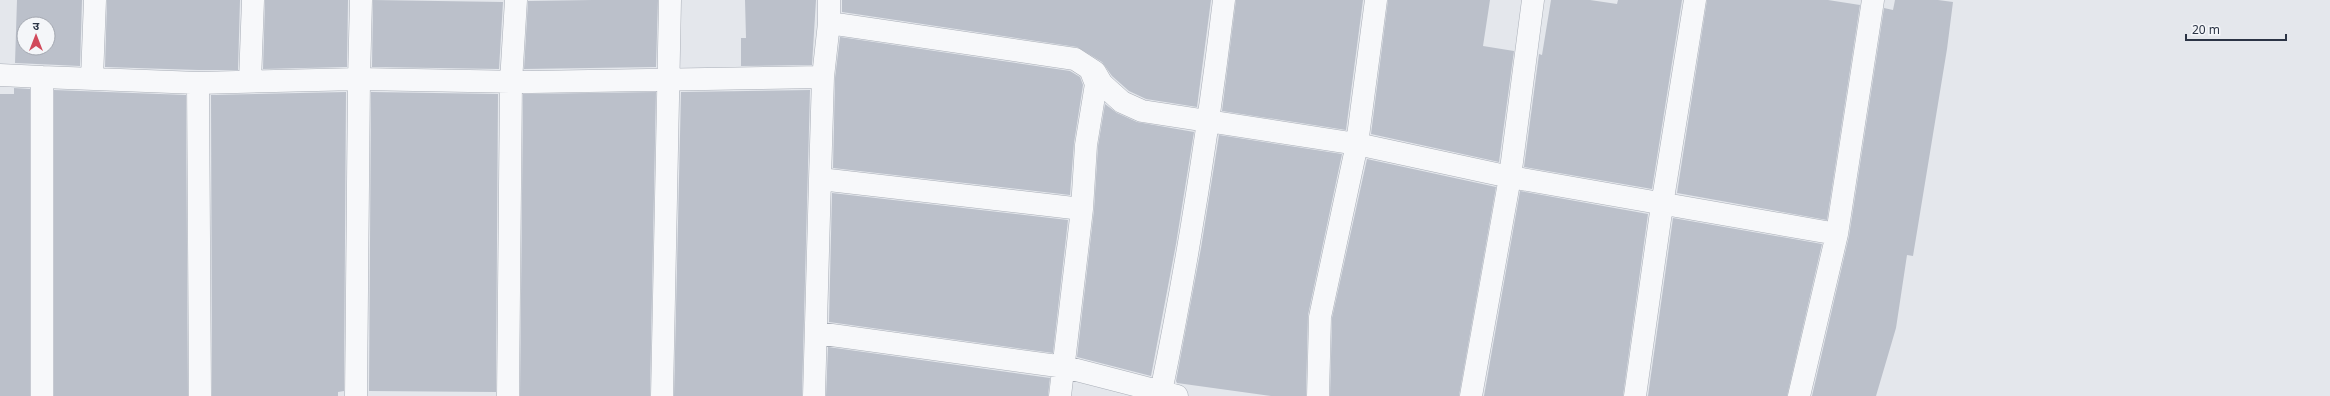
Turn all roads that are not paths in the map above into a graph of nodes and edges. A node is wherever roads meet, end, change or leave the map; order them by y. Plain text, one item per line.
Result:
1 (95, 0) edge
2 (253, 0) edge
3 (361, 0) edge
4 (516, 0) edge
5 (670, 0) edge
6 (829, 0) edge
7 (1224, 0) edge
8 (1376, 0) edge
9 (1533, 0) edge
10 (1695, 0) edge
11 (1873, 0) edge
12 (829, 23) junction
13 (1090, 69) junction
14 (0, 75) edge
15 (42, 77) junction
16 (92, 78) junction
17 (823, 78) junction
18 (359, 79) junction
19 (668, 79) junction
20 (250, 81) junction
21 (511, 82) junction
22 (198, 83) junction
23 (1208, 120) junction
24 (1357, 144) junction
25 (1510, 177) junction
26 (820, 178) junction
27 (1662, 205) junction
28 (1082, 209) junction
29 (1837, 234) junction
30 (817, 333) junction
31 (1065, 367) junction
32 (1169, 394) edge
33 (42, 396) edge
34 (200, 396) edge
35 (356, 396) edge
36 (508, 396) edge
37 (662, 396) edge
38 (814, 396) edge
39 (1060, 396) edge
40 (1318, 396) edge
41 (1471, 396) edge
42 (1635, 396) edge
43 (1799, 396) edge

1 - 16 street
2 - 20 street
3 - 18 street
4 - 21 street
5 - 19 street
6 - 12 street
7 - 23 street
8 - 24 street
9 - 25 street
10 - 27 street
11 - 29 street
12 - 13 street
12 - 17 street
13 - 23 street
13 - 28 street
14 - 15 street
15 - 16 street
15 - 33 street
16 - 22 street
17 - 19 street
17 - 26 street
18 - 20 street
18 - 21 street
18 - 35 street
19 - 21 street
19 - 37 street
20 - 22 street
21 - 36 street
22 - 34 street
23 - 24 street
23 - 32 street
24 - 25 street
24 - 40 street
25 - 27 street
25 - 41 street
26 - 28 street
26 - 30 street
27 - 29 street
27 - 42 street
28 - 31 street
29 - 43 street
30 - 31 street
30 - 38 street
31 - 32 street
31 - 39 street

